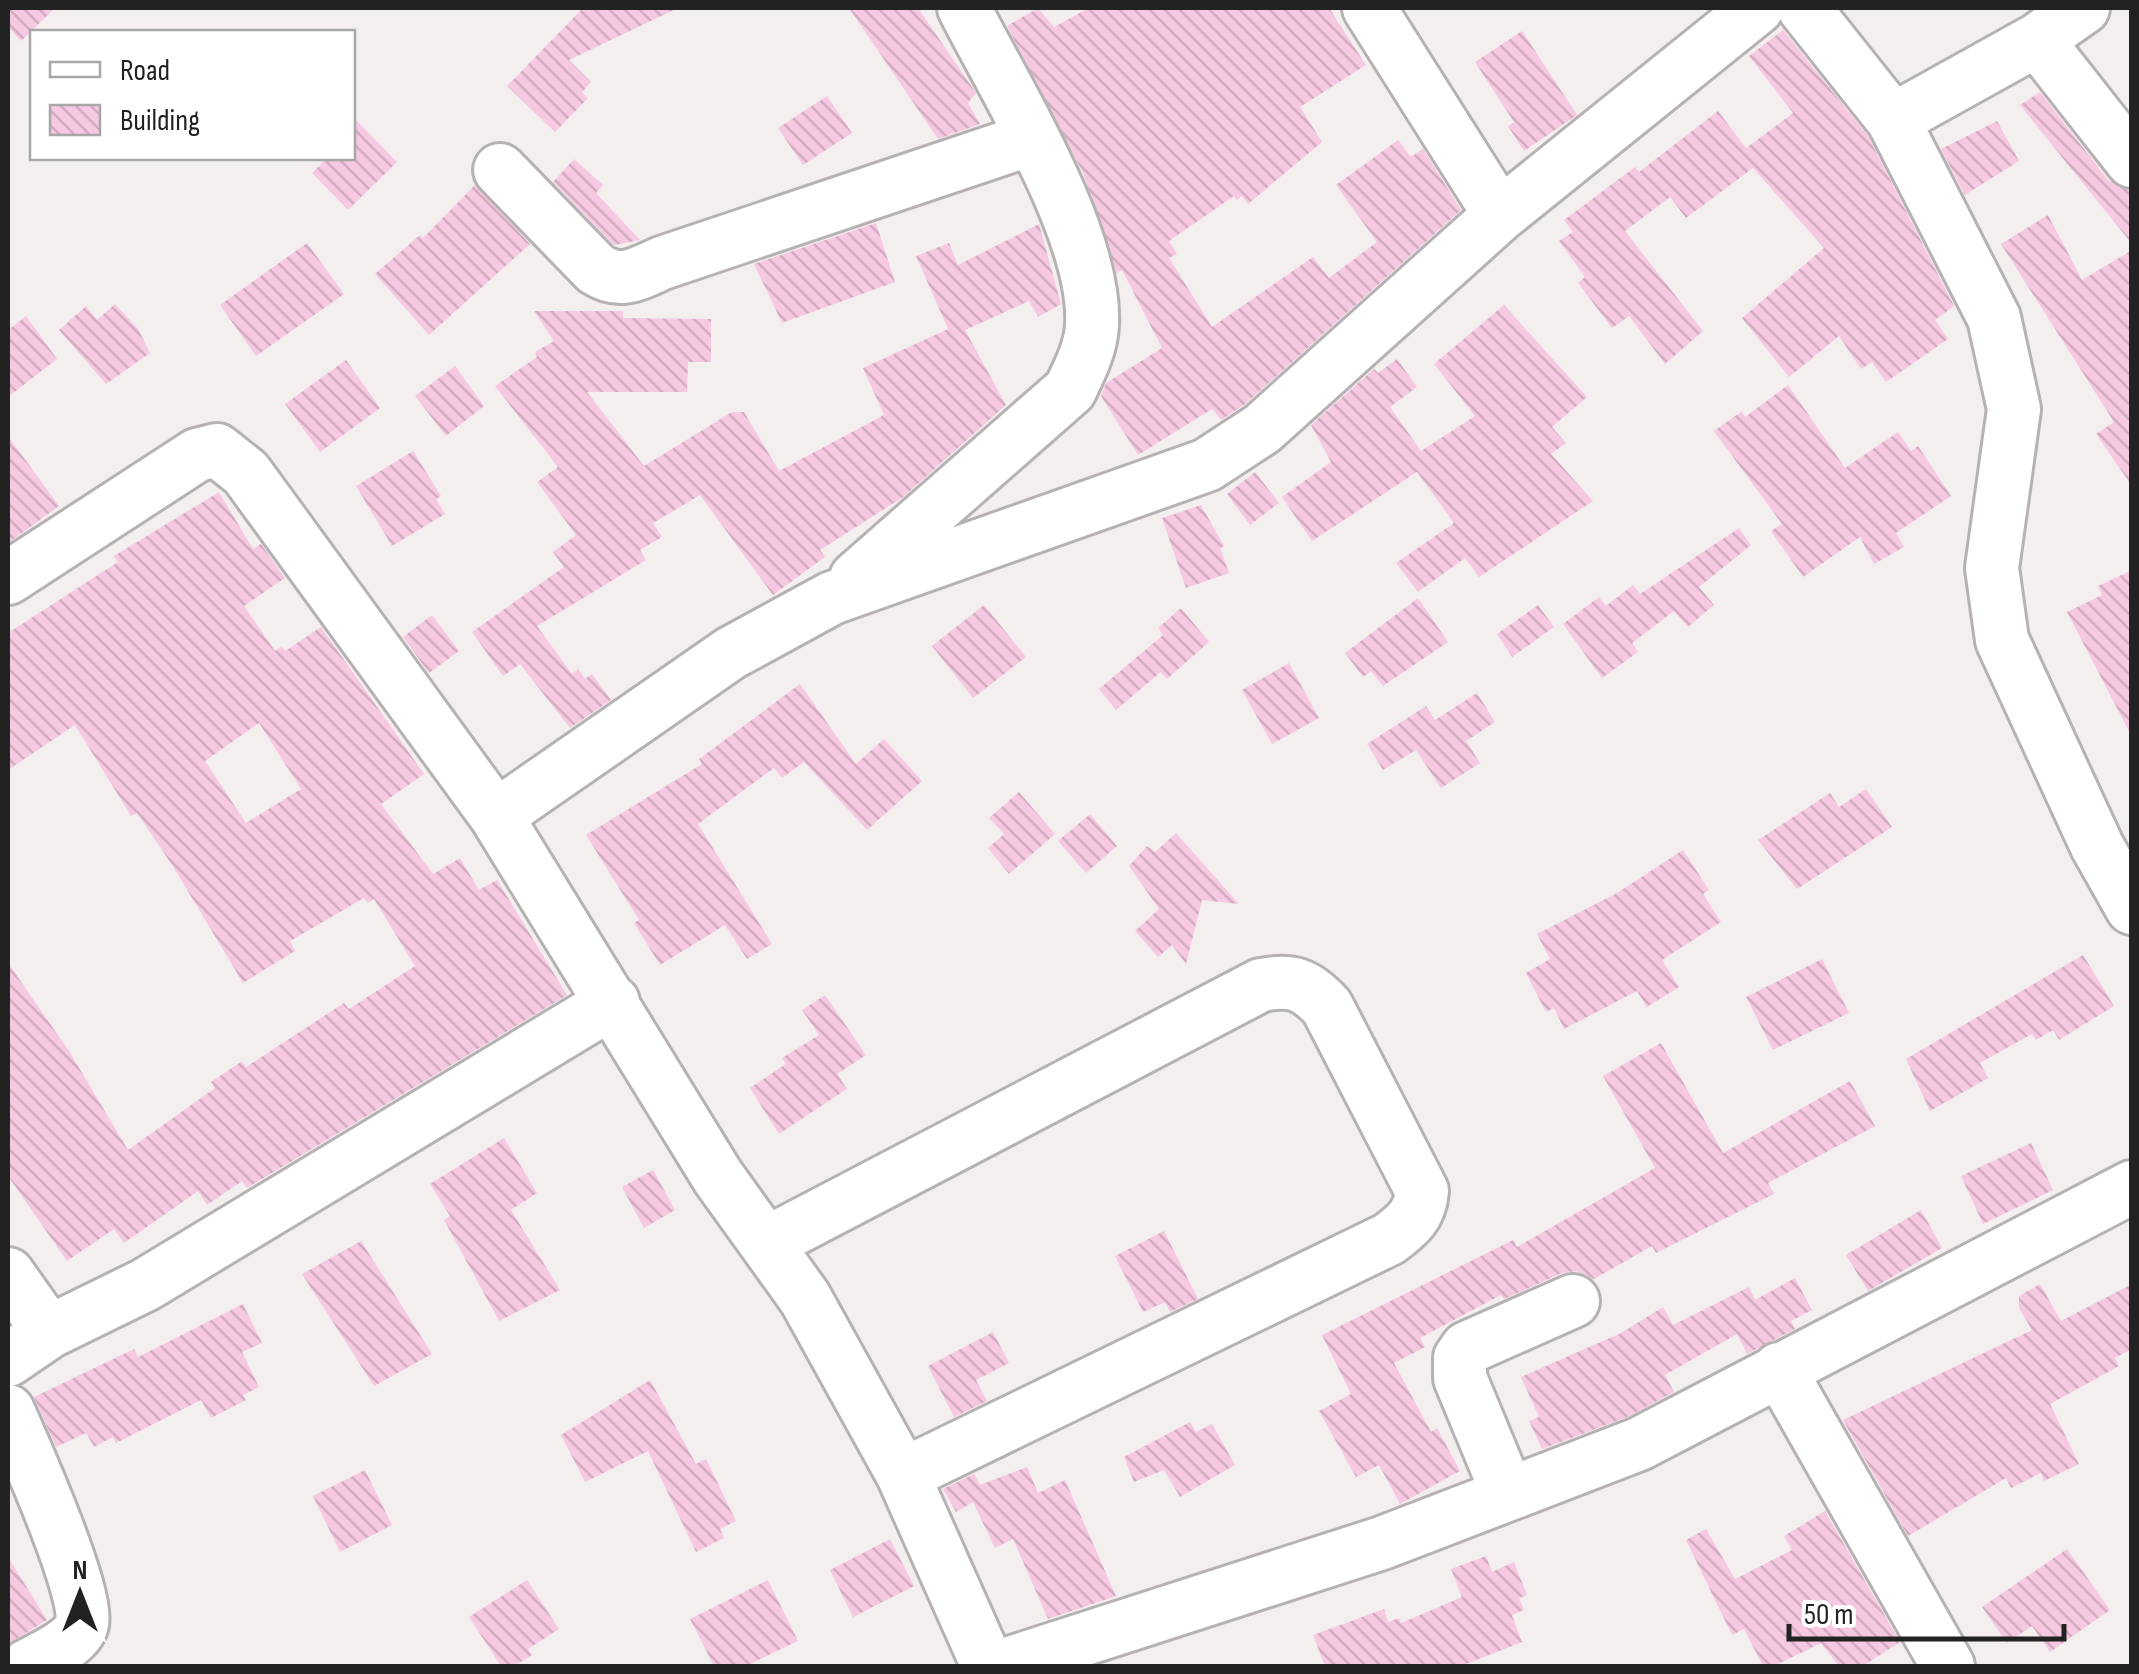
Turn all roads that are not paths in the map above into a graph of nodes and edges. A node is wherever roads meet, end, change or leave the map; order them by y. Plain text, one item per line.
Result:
1 (964, 8) edge
2 (1368, 8) edge
3 (1757, 8) edge
4 (1804, 8) edge
5 (2061, 19) edge
6 (1894, 120) junction
7 (1032, 139) junction
8 (2132, 161) edge
9 (500, 170) dead end
10 (1500, 215) junction
11 (8, 578) edge
12 (832, 598) junction
13 (496, 816) junction
14 (2132, 908) edge
15 (613, 1002) junction
16 (2132, 1187) edge
17 (767, 1243) junction
18 (8, 1274) edge
19 (1572, 1301) dead end
20 (28, 1346) edge
21 (1778, 1369) junction
22 (8, 1411) edge
23 (902, 1475) junction
24 (1508, 1494) junction
25 (27, 1666) edge
26 (988, 1666) edge
27 (1001, 1666) edge
28 (1948, 1666) edge

1 - 7 street
2 - 10 street
3 - 10 street
4 - 6 street
5 - 6 street
5 - 8 street
6 - 14 street
7 - 9 street
7 - 12 street
10 - 12 street
11 - 13 street
12 - 13 street
13 - 15 street
15 - 17 street
15 - 20 street
16 - 21 street
17 - 23 street
17 - 23 street
18 - 20 street
19 - 24 street
21 - 24 street
21 - 28 street
22 - 25 street
23 - 26 street
24 - 27 street

